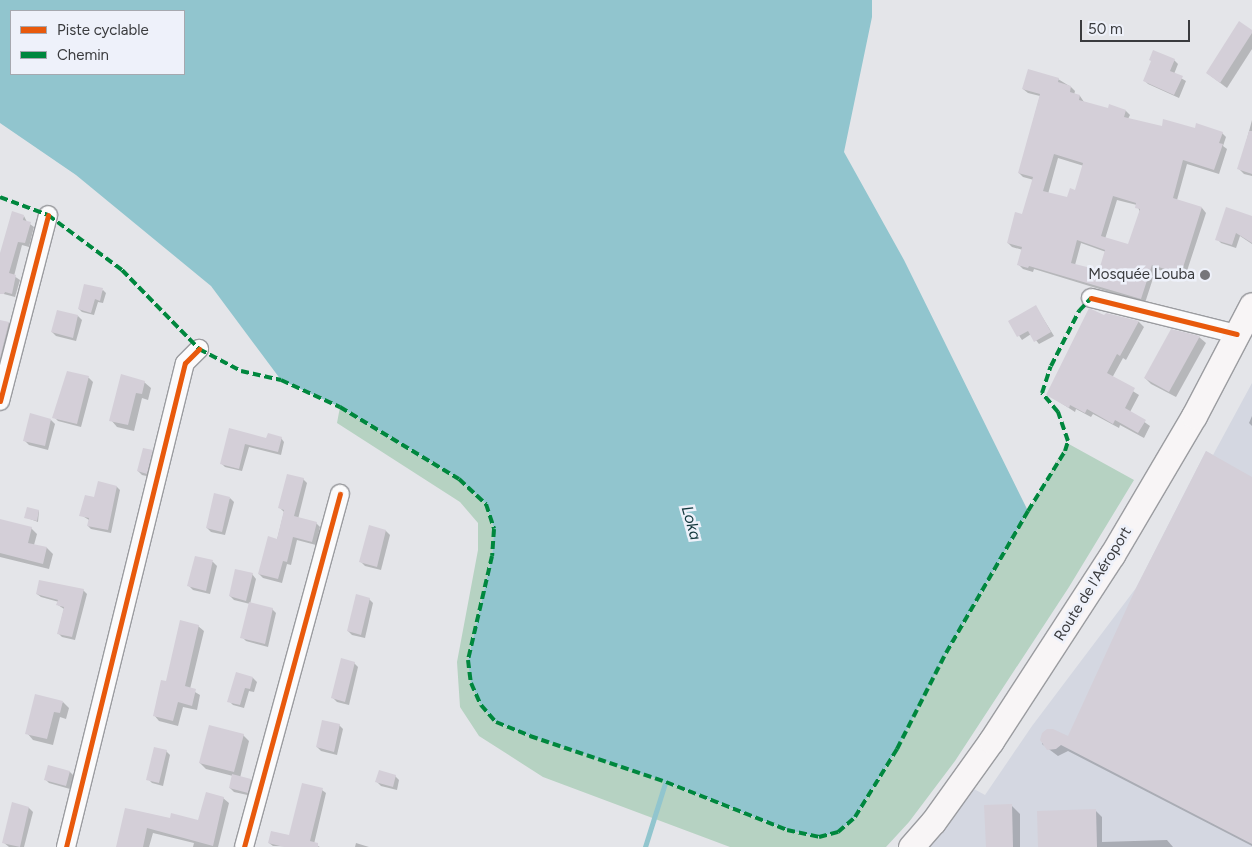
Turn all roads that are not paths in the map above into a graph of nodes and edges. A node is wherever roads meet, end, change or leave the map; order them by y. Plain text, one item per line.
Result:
1 (48, 215) dead end
2 (1091, 298) dead end
3 (1252, 305) edge
4 (1237, 334) junction
5 (199, 349) dead end
6 (0, 401) edge
7 (340, 494) dead end
8 (66, 847) edge
9 (244, 847) edge
10 (911, 847) edge

1 - 6 street
2 - 4 street
3 - 4 main road, Route de l'Aéroport
4 - 10 main road, Route de l'Aéroport
5 - 8 street
7 - 9 street

